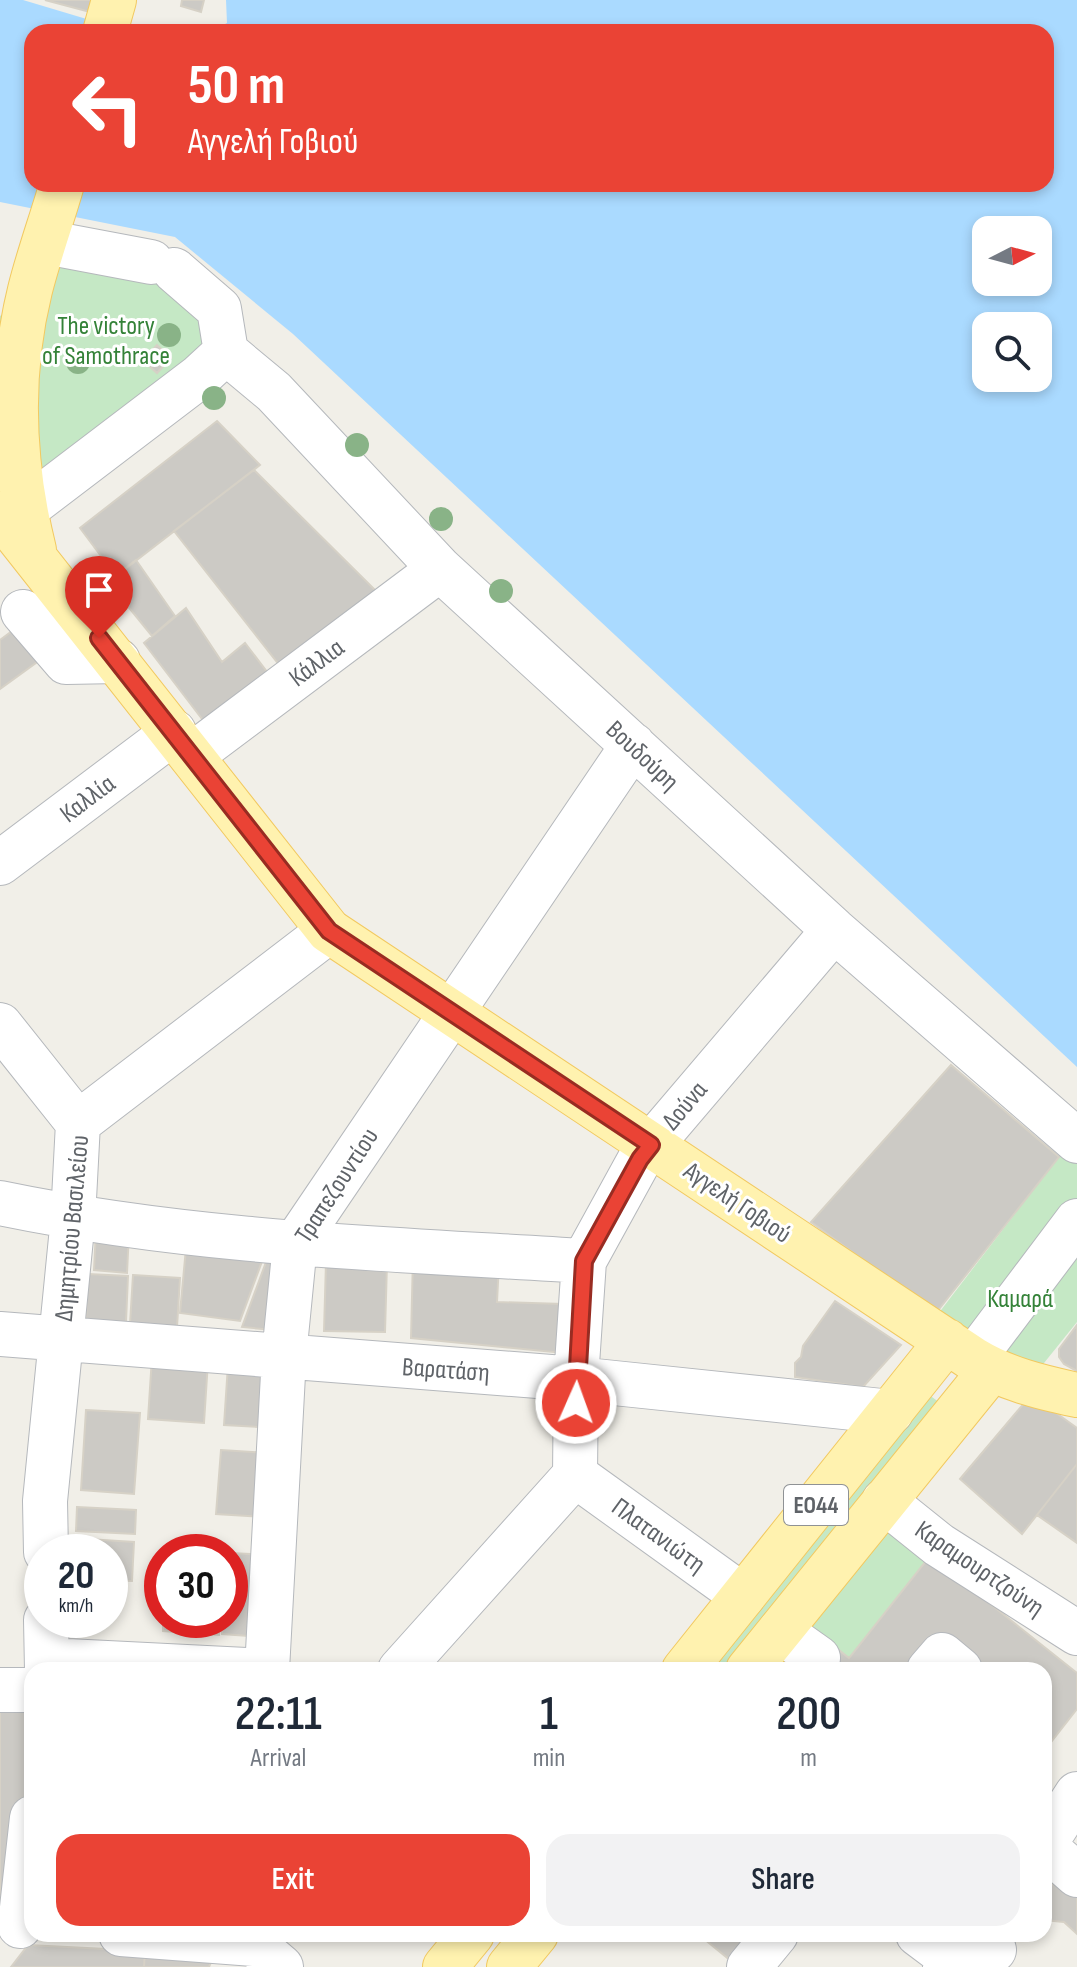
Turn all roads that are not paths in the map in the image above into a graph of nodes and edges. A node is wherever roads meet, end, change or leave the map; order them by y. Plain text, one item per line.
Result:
1 (114, 0) edge
2 (107, 24) edge
3 (60, 192) edge
4 (47, 236) junction
5 (11, 307) edge
6 (226, 352) junction
7 (8, 377) edge
8 (12, 512) edge
9 (440, 569) junction
10 (23, 612) dead end
11 (118, 661) junction
12 (183, 744) junction
13 (633, 745) junction
14 (0, 863) edge
15 (834, 930) junction
16 (329, 931) junction
17 (452, 1012) junction
18 (0, 1025) edge
19 (78, 1123) junction
20 (1077, 1141) edge
21 (651, 1145) junction
22 (0, 1203) edge
23 (73, 1218) junction
24 (1077, 1221) edge
25 (295, 1244) junction
26 (584, 1261) junction
27 (0, 1334) edge
28 (62, 1339) junction
29 (284, 1356) junction
30 (970, 1356) junction
31 (576, 1379) junction
32 (1077, 1395) edge
33 (891, 1412) junction
34 (575, 1475) junction
35 (884, 1501) junction
36 (46, 1534) edge
37 (743, 1596) junction
38 (780, 1631) junction
39 (1077, 1633) edge
40 (818, 1658) dead end
41 (267, 1662) edge
42 (407, 1662) edge
43 (690, 1662) edge
44 (755, 1662) edge
45 (936, 1662) edge
46 (950, 1662) edge
47 (24, 1675) edge
48 (0, 1690) edge
49 (1076, 1798) edge
50 (1052, 1833) edge
51 (1052, 1852) edge
52 (1077, 1875) edge
53 (24, 1899) edge
54 (21, 1930) edge
55 (228, 1942) edge
56 (465, 1942) edge
57 (529, 1942) edge
58 (769, 1942) edge
59 (255, 1944) edge
60 (1003, 1950) edge
61 (938, 1953) edge
62 (445, 1967) edge
63 (509, 1967) edge
64 (749, 1967) edge

1 - 2 main road
3 - 4 main road
4 - 5 main road
4 - 6 street
5 - 7 main road
6 - 8 street
6 - 9 street, Βουδούρη
7 - 8 main road
8 - 11 main road, Αγγελή Γοβιού
9 - 12 street, Κάλλια
9 - 13 street, Βουδούρη
10 - 11 street
11 - 12 main road, Αγγελή Γοβιού
12 - 14 street, Καλλία
12 - 16 main road, Αγγελή Γοβιού
13 - 15 street, Βουδούρη
13 - 17 street, Τραπεζουντίου
15 - 20 street, Βουδούρη
15 - 21 street, Δούνα
16 - 17 main road, Αγγελή Γοβιού
16 - 19 street, Δημητρίου Βασιλείου
17 - 21 main road, Αγγελή Γοβιού
17 - 25 street, Τραπεζουντίου
18 - 19 street
19 - 23 street, Δημητρίου Βασιλείου
21 - 26 street, Δούνα
21 - 30 main road, Αγγελή Γοβιού
22 - 23 street
23 - 25 street
23 - 28 street, Δημητρίου Βασιλείου
24 - 30 street
25 - 26 street
25 - 29 street, Τραπεζουντίου
26 - 31 street, Δούνα
27 - 28 street, Βαρατάση
28 - 29 street, Βαρατάση
28 - 36 street, Δημητρίου Βασιλείου
29 - 31 street, Βαρατάση
29 - 41 street, Τραπεζουντίου
30 - 32 main road, Αγγελή Γοβιού
30 - 33 main road, ΕΟ44
30 - 35 main road, ΕΟ44
31 - 33 street, Βαρατάση
31 - 34 street, Δούνα
33 - 37 main road, ΕΟ44
34 - 37 street, Πλατανιώτη
34 - 42 street
35 - 38 main road, ΕΟ44
35 - 39 street, Καραμουρτζούνη
37 - 43 main road, ΕΟ44
38 - 40 street
38 - 44 main road, ΕΟ44
45 - 46 street
47 - 48 street
49 - 50 street
51 - 52 street
53 - 54 street
55 - 59 street
56 - 62 main road
57 - 63 main road
58 - 64 street
60 - 61 street

